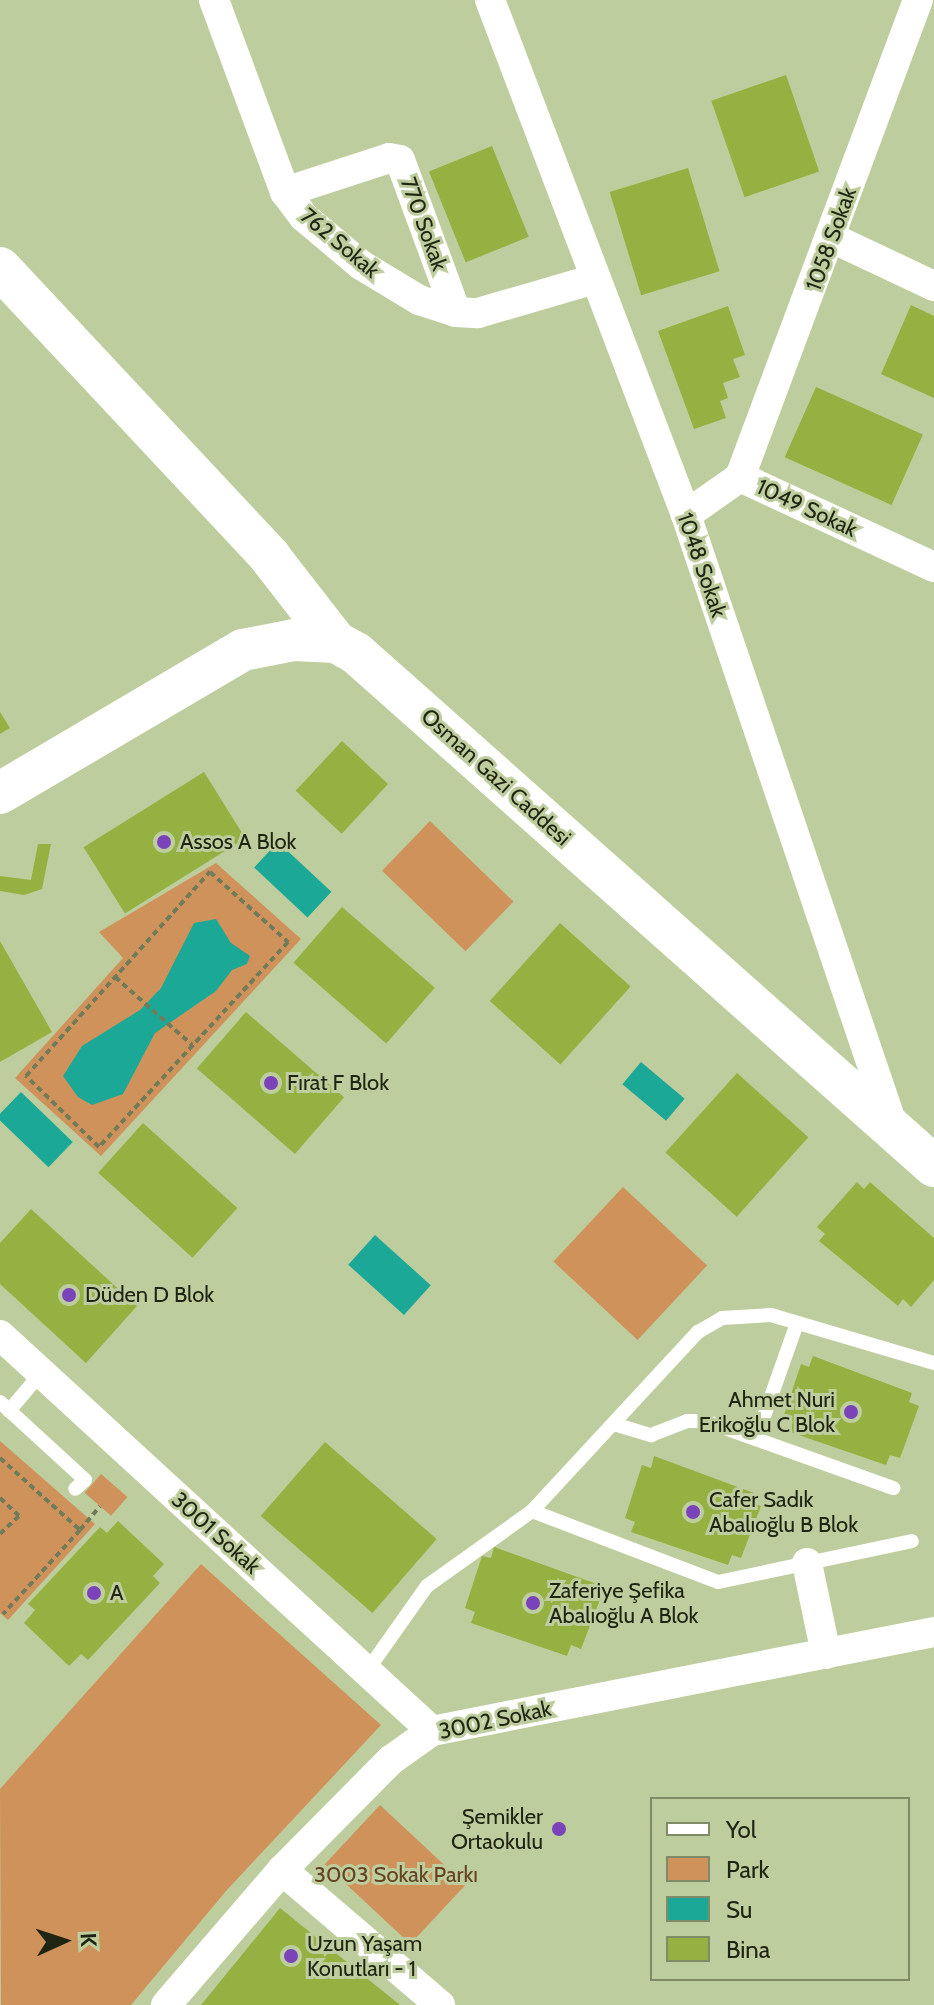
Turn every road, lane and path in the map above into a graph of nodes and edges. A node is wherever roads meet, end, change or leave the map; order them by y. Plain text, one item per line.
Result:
1 (214, 0) edge
2 (490, 0) edge
3 (918, 0) edge
4 (934, 7) edge
5 (285, 192) junction
6 (832, 238) junction
7 (0, 268) edge
8 (595, 279) junction
9 (934, 286) edge
10 (456, 312) junction
11 (740, 477) junction
12 (686, 515) junction
13 (934, 567) edge
14 (336, 642) junction
15 (0, 793) edge
16 (115, 977) junction
17 (192, 1045) junction
18 (896, 1136) junction
19 (934, 1166) edge
20 (797, 1323) junction
21 (0, 1335) edge
22 (934, 1363) edge
23 (41, 1373) junction
24 (5, 1407) edge
25 (614, 1424) junction
26 (756, 1439) junction
27 (0, 1458) edge
28 (893, 1488) dead end
29 (75, 1489) dead end
30 (0, 1498) edge
31 (100, 1506) dead end
32 (532, 1511) junction
33 (80, 1530) junction
34 (0, 1534) edge
35 (912, 1541) dead end
36 (807, 1563) junction
37 (3, 1614) dead end
38 (934, 1632) edge
39 (826, 1654) junction
40 (367, 1671) junction
41 (432, 1731) junction
42 (282, 1870) junction
43 (166, 2005) edge
44 (440, 2005) edge

1 - 5 street, 762 Sokak
2 - 8 street, 1048 Sokak
3 - 4 street
3 - 6 street, 1058 Sokak
5 - 10 street, 762 Sokak
5 - 10 street, 770 Sokak
6 - 9 street
6 - 11 street, 1058 Sokak
7 - 14 street
8 - 10 street, 762 Sokak
8 - 12 street, 1048 Sokak
11 - 12 street, 1049 Sokak
11 - 13 street, 1049 Sokak
12 - 18 street, 1048 Sokak
14 - 15 street
14 - 18 street, Osman Gazi Caddesi
16 - 17 path
16 - 17 path
16 - 17 path
18 - 19 street, Osman Gazi Caddesi
20 - 22 lane
20 - 25 lane
20 - 26 lane
21 - 23 street, 3001 Sokak
23 - 24 lane
23 - 40 street, 3001 Sokak
24 - 29 lane
25 - 26 lane
25 - 32 lane
26 - 28 lane
27 - 33 path
30 - 34 path
31 - 33 path
32 - 36 lane
32 - 40 lane
33 - 37 path
35 - 36 lane
36 - 39 street
38 - 39 street, 3002 Sokak
39 - 41 street, 3002 Sokak
40 - 41 street, 3001 Sokak
41 - 42 street, 3002 Sokak
42 - 43 street, 3002 Sokak
42 - 44 street

